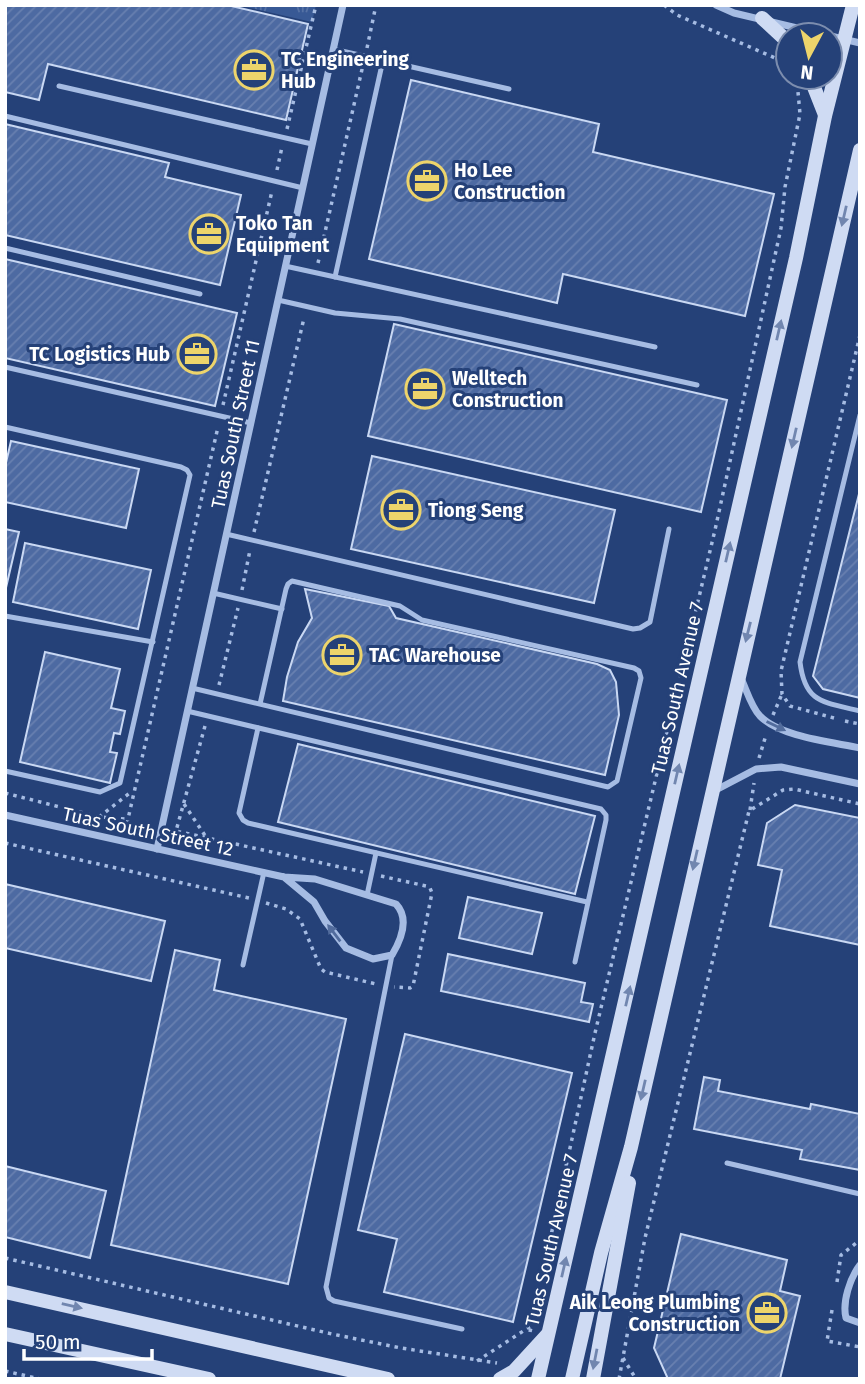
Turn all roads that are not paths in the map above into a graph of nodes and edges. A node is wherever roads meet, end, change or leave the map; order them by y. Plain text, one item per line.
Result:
1 (343, 5) edge
2 (716, 5) edge
3 (857, 5) edge
4 (762, 18) junction
5 (774, 29) edge
6 (853, 41) edge
7 (333, 49) junction
8 (383, 61) junction
9 (59, 86) dead end
10 (509, 89) dead end
11 (815, 91) edge
12 (5, 116) edge
13 (825, 117) junction
14 (312, 144) junction
15 (860, 150) edge
16 (303, 188) junction
17 (5, 248) edge
18 (285, 266) junction
19 (335, 277) junction
20 (200, 294) dead end
21 (278, 300) junction
22 (655, 348) dead end
23 (5, 367) edge
24 (697, 385) dead end
25 (860, 415) edge
26 (251, 423) junction
27 (5, 426) edge
28 (668, 529) dead end
29 (226, 534) junction
30 (213, 593) junction
31 (282, 609) junction
32 (5, 616) edge
33 (153, 642) junction
34 (738, 673) junction
35 (192, 688) junction
36 (260, 704) junction
37 (187, 711) junction
38 (860, 711) edge
39 (258, 728) junction
40 (860, 748) edge
41 (5, 771) edge
42 (860, 785) edge
43 (710, 793) junction
44 (5, 815) edge
45 (157, 849) junction
46 (376, 853) junction
47 (264, 872) junction
48 (284, 877) junction
49 (367, 895) junction
50 (587, 902) junction
51 (392, 955) junction
52 (575, 962) dead end
53 (243, 965) dead end
54 (631, 1147) junction
55 (727, 1164) dead end
56 (860, 1194) edge
57 (860, 1265) edge
58 (5, 1292) edge
59 (860, 1323) edge
60 (462, 1329) dead end
61 (548, 1333) junction
62 (5, 1334) edge
63 (204, 1378) edge
64 (388, 1379) edge
65 (500, 1379) edge
66 (538, 1379) edge
67 (572, 1379) edge
68 (593, 1379) edge

1 - 7 street, Tuas South Street 11
2 - 4 street
3 - 6 street, Tuas South Avenue 7
4 - 5 street
4 - 6 street
6 - 13 street, Tuas South Avenue 7
7 - 8 lane
7 - 14 street, Tuas South Street 11
8 - 10 lane
8 - 19 lane
9 - 14 lane
11 - 13 street
12 - 16 lane
61 -> 13 street, Tuas South Avenue 7
14 - 16 street, Tuas South Street 11
15 -> 34 street
16 - 18 street, Tuas South Street 11
17 - 20 lane
18 - 19 lane
18 - 21 street, Tuas South Street 11
19 - 22 lane
21 - 24 lane
21 - 26 street, Tuas South Street 11
23 - 26 lane
25 - 38 lane
26 - 29 street, Tuas South Street 11
27 - 33 lane
28 - 29 lane
29 - 30 street, Tuas South Street 11
30 - 31 lane
30 - 35 street, Tuas South Street 11
31 - 36 lane
31 - 36 lane
32 - 33 lane
33 - 41 lane
34 -> 40 street
34 - 43 street
35 - 36 lane
35 - 37 street, Tuas South Street 11
37 - 39 lane
37 - 45 street, Tuas South Street 11
39 - 46 lane
39 - 50 lane
42 - 43 street
43 -> 54 street
44 - 45 street, Tuas South Street 12
45 - 47 street, Tuas South Street 12
46 - 49 lane
46 - 50 lane
47 - 48 street, Tuas South Street 12
47 - 53 lane
48 - 49 street, Tuas South Street 12
51 -> 48 street, Tuas South Street 12
49 - 51 street, Tuas South Street 12
50 - 52 lane
51 - 60 lane
54 - 67 street
54 -> 68 street
55 - 56 lane
57 - 59 street
58 -> 64 street
61 - 65 street
61 - 66 street, Tuas South Avenue 7
62 - 63 street

